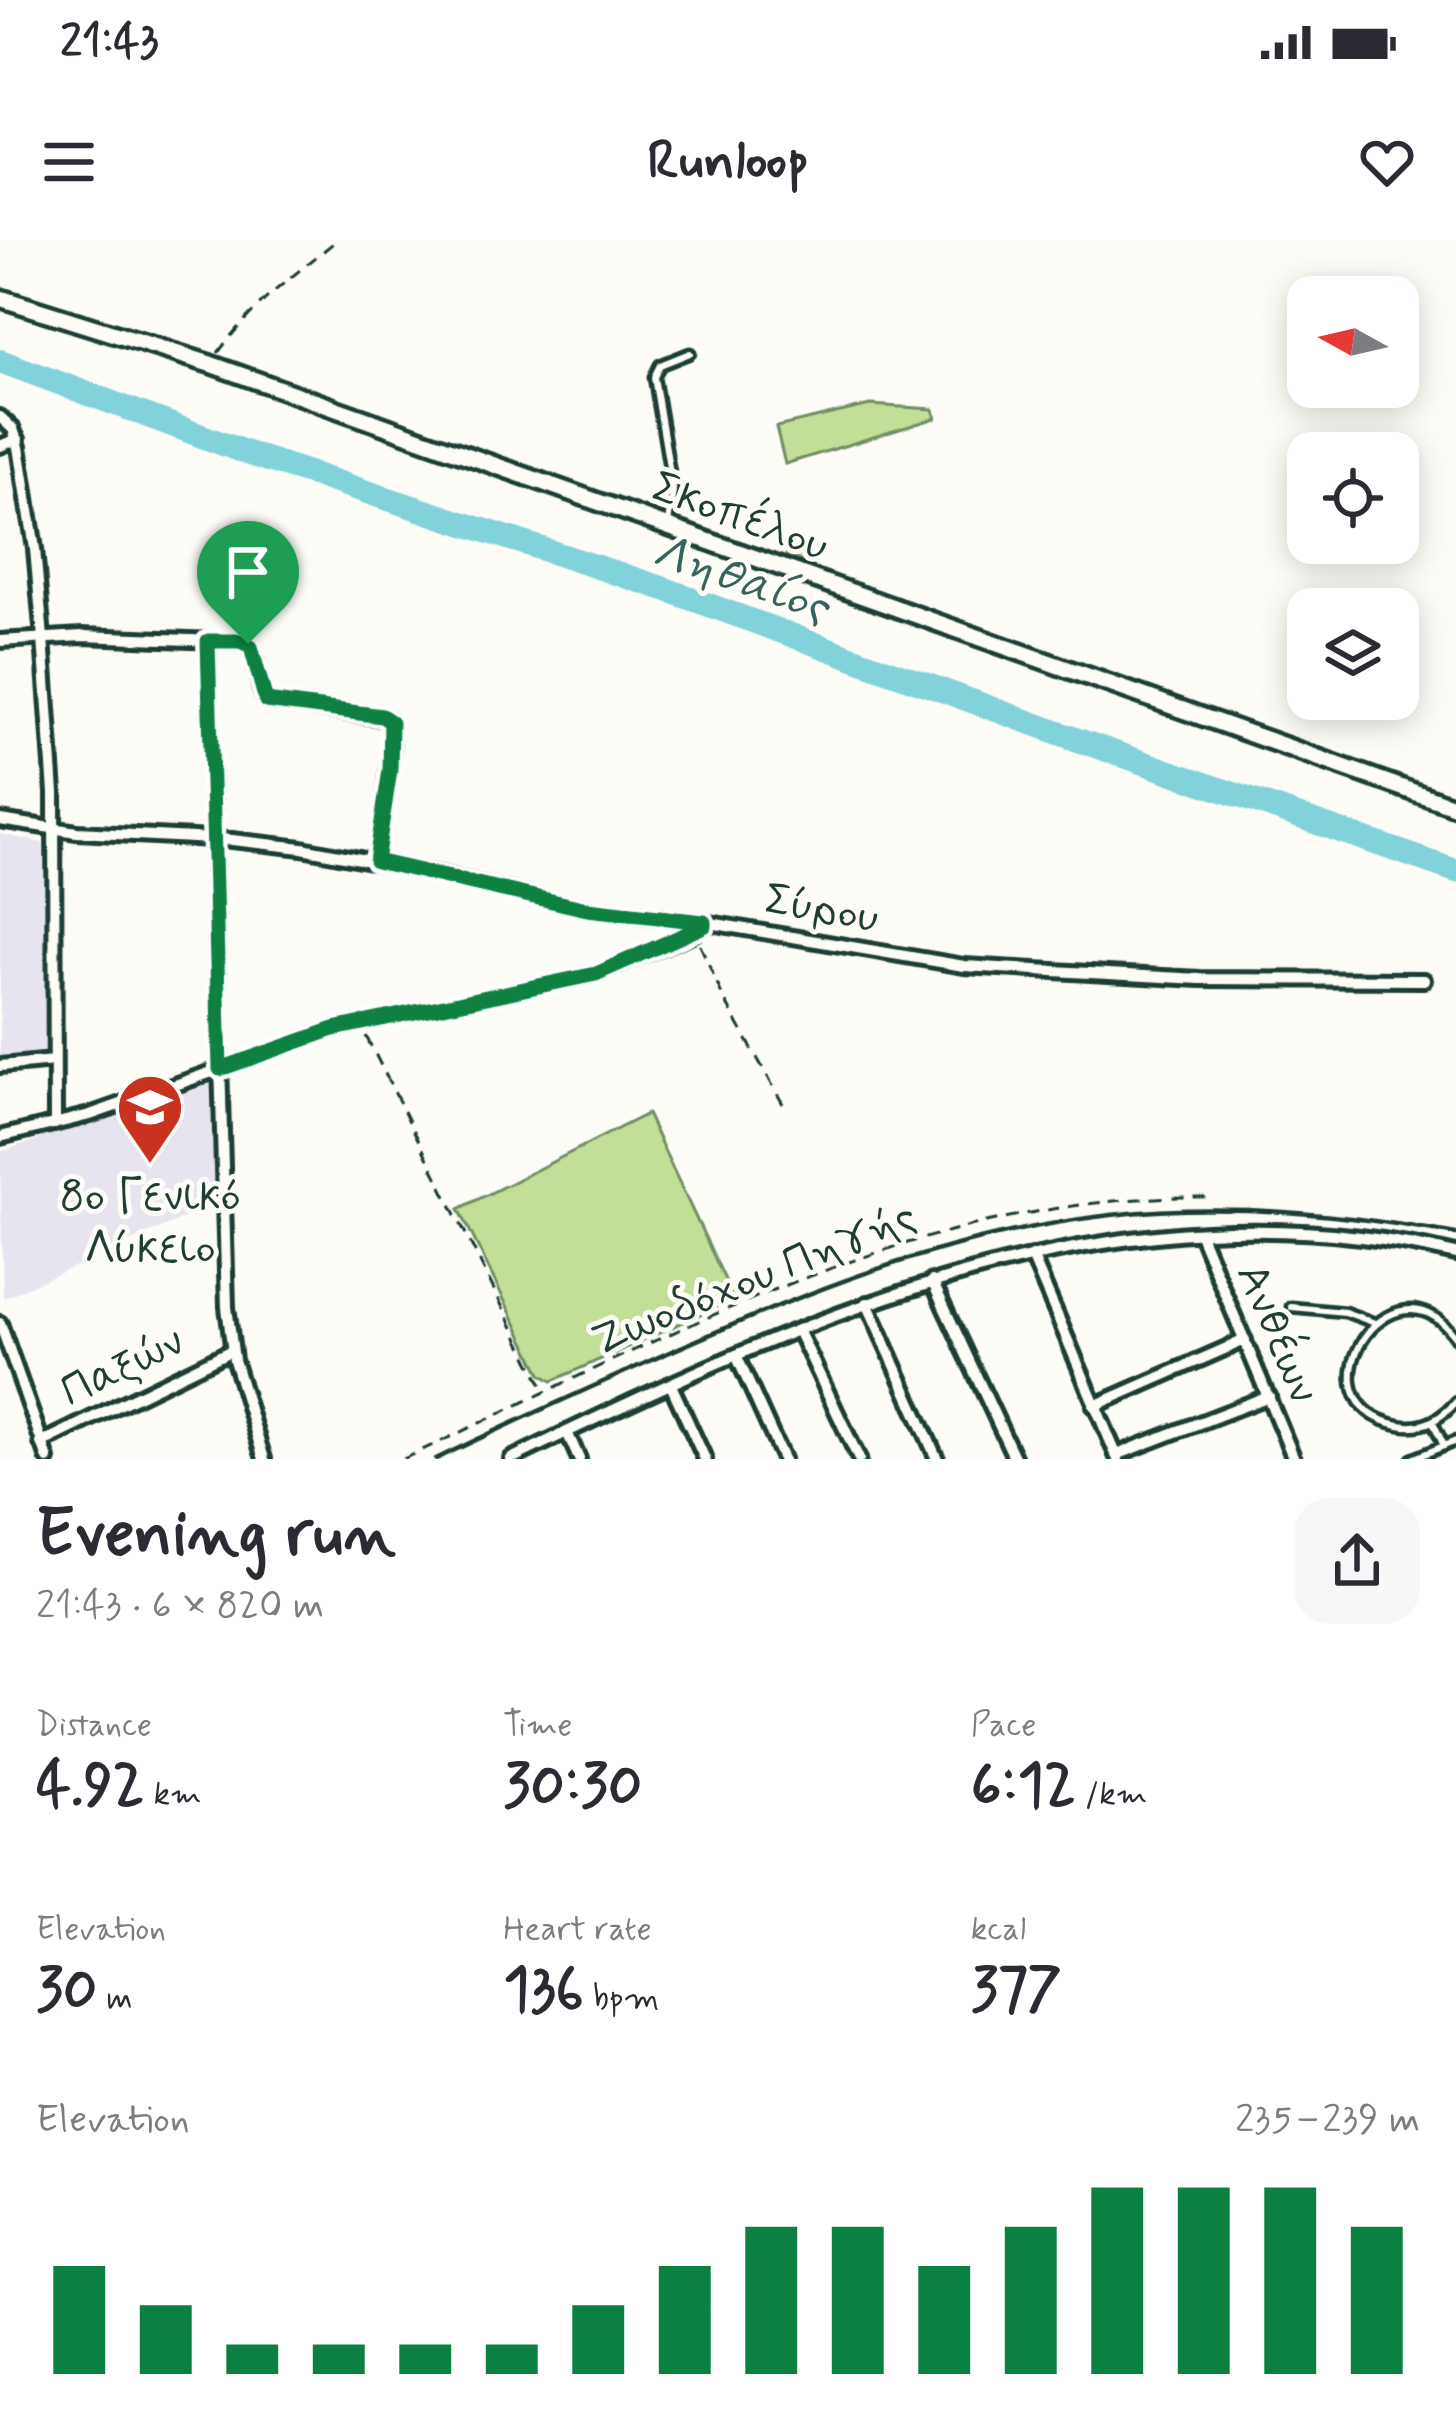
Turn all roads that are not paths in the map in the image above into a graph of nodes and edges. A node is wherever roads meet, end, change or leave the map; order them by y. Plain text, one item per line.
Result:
1 (0, 298) edge
2 (690, 353) dead end
3 (0, 417) edge
4 (18, 440) junction
5 (0, 446) edge
6 (667, 526) junction
7 (44, 638) junction
8 (0, 641) edge
9 (208, 641) junction
10 (1456, 807) edge
11 (0, 820) edge
12 (52, 829) junction
13 (215, 839) junction
14 (376, 861) junction
15 (704, 922) junction
16 (1424, 980) dead end
17 (54, 1061) junction
18 (0, 1066) edge
19 (220, 1069) junction
20 (55, 1124) junction
21 (0, 1137) edge
22 (1200, 1234) junction
23 (1456, 1254) edge
24 (1032, 1256) junction
25 (932, 1281) junction
26 (867, 1303) junction
27 (1292, 1307) dead end
28 (0, 1323) edge
29 (1375, 1323) junction
30 (798, 1330) junction
31 (1456, 1338) edge
32 (1245, 1340) junction
33 (232, 1350) junction
34 (5, 1355) edge
35 (737, 1357) junction
36 (671, 1385) junction
37 (1269, 1396) junction
38 (1456, 1402) edge
39 (1094, 1406) junction
40 (1433, 1421) junction
41 (567, 1432) junction
42 (1456, 1441) edge
43 (41, 1443) junction
44 (1444, 1446) junction
45 (1117, 1457) edge
46 (48, 1459) edge
47 (264, 1459) edge
48 (511, 1459) edge
49 (579, 1459) edge
50 (705, 1459) edge
51 (783, 1459) edge
52 (859, 1459) edge
53 (937, 1459) edge
54 (1015, 1459) edge
55 (1294, 1459) edge
56 (1412, 1459) edge

1 - 6 main road, Σκοπέλου
2 - 6 lane
3 - 4 street
4 - 5 street
4 - 7 street
6 - 10 main road, Σκοπέλου
7 - 8 street
7 - 9 street
7 - 12 street
9 - 13 street
9 - 14 street
11 - 12 street, Σύρου
12 - 13 street, Σύρου
12 - 17 street
13 - 14 street, Σύρου
13 - 19 street
14 - 15 street, Σύρου
15 - 16 street, Σύρου
15 - 19 street
17 - 18 street
17 - 20 street
19 - 20 street
19 - 33 street
20 - 21 street
22 - 23 street
22 - 24 street
22 - 32 street, Ανθέων
24 - 25 street
24 - 39 street
25 - 26 street
25 - 54 street
26 - 30 street
26 - 53 street
27 - 29 lane
28 - 34 street
29 - 31 lane
29 - 40 lane
30 - 35 street
30 - 52 street
32 - 37 street, Ανθέων
32 - 39 street
33 - 43 street, Παξών
33 - 47 street
34 - 43 street
35 - 36 street
35 - 51 street
36 - 41 street
36 - 50 street
37 - 45 street
37 - 55 street, Ανθέων
38 - 40 lane
39 - 45 street
40 - 44 lane
41 - 48 street
41 - 49 street
42 - 44 lane
43 - 46 street
44 - 56 lane

